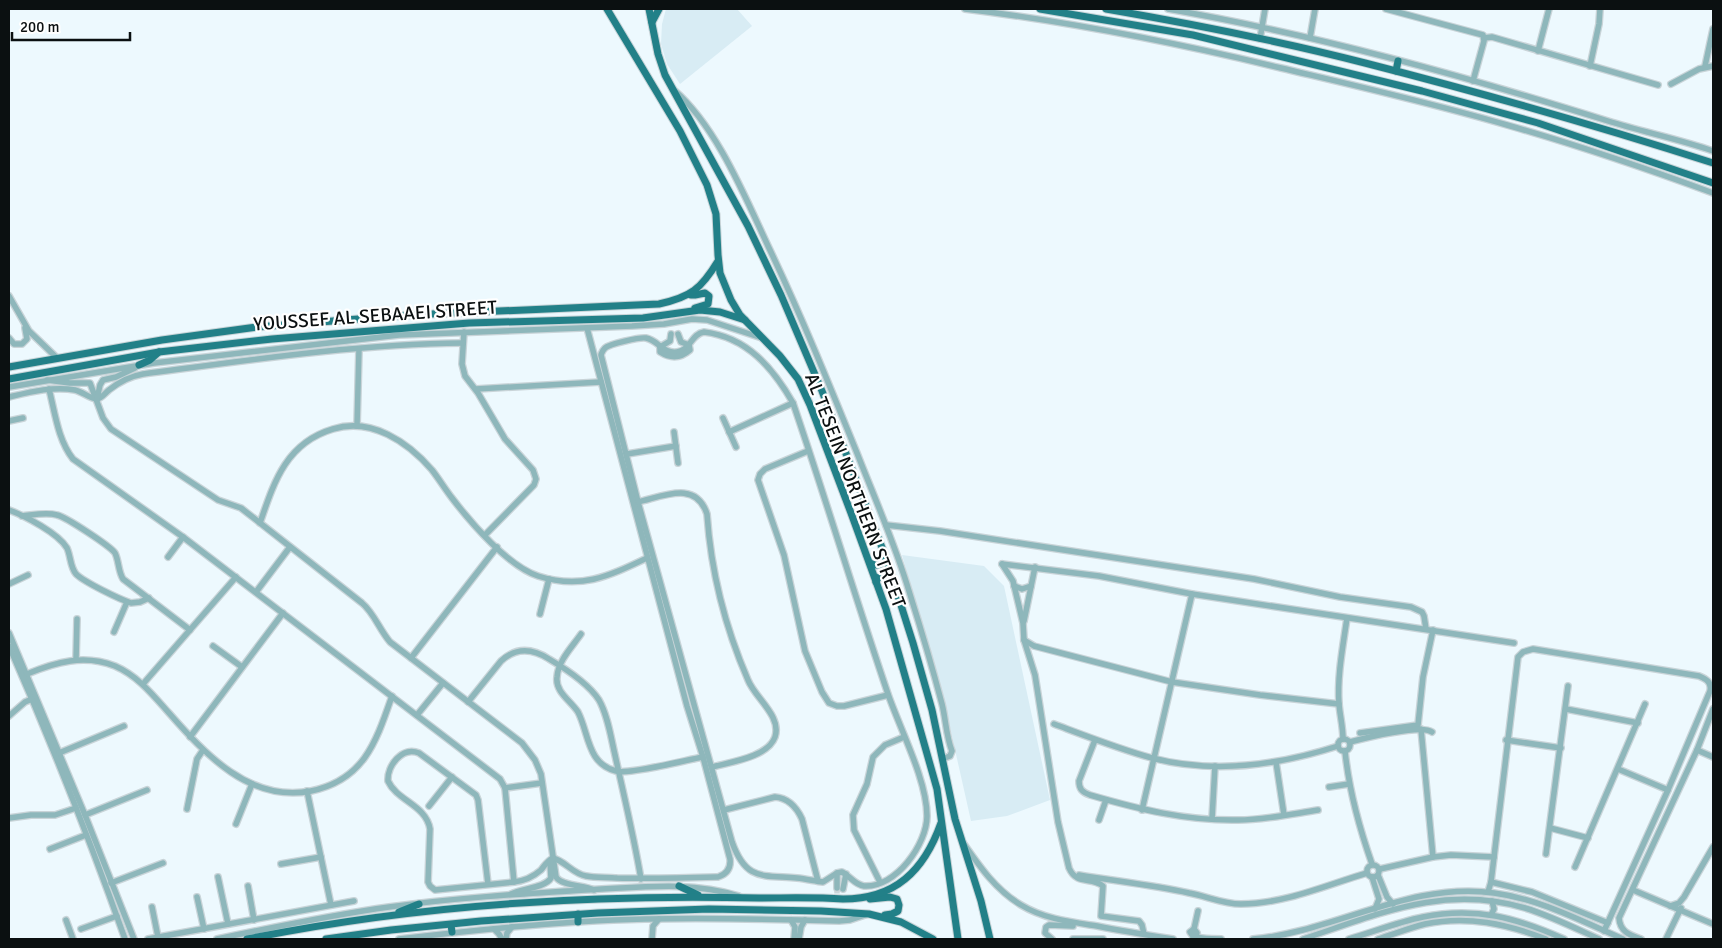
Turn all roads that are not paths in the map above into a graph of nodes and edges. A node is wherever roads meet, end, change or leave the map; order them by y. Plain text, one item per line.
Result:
1 (607, 9) edge
2 (616, 9) edge
3 (649, 9) edge
4 (659, 9) edge
5 (965, 9) edge
6 (1040, 9) edge
7 (1106, 9) edge
8 (1168, 9) edge
9 (1265, 9) edge
10 (1315, 9) edge
11 (1386, 9) edge
12 (1549, 9) edge
13 (1600, 9) edge
14 (1415, 12) edge
15 (613, 19) junction
16 (651, 22) junction
17 (1262, 28) junction
18 (1713, 29) edge
19 (1310, 38) junction
20 (1484, 38) junction
21 (1260, 39) junction
22 (1538, 51) junction
23 (1398, 61) junction
24 (1590, 66) junction
25 (1705, 66) junction
26 (1713, 66) edge
27 (1396, 71) junction
28 (1473, 81) junction
29 (1671, 84) dead end
30 (1658, 85) dead end
31 (672, 89) junction
32 (1713, 151) edge
33 (1713, 163) edge
34 (1713, 183) edge
35 (1713, 193) edge
36 (718, 261) junction
37 (691, 294) junction
38 (9, 296) edge
39 (694, 310) junction
40 (605, 319) junction
41 (745, 320) junction
42 (25, 324) junction
43 (270, 326) junction
44 (257, 327) junction
45 (586, 328) junction
46 (605, 328) junction
47 (674, 329) junction
48 (464, 332) junction
49 (9, 338) edge
50 (272, 338) junction
51 (764, 339) junction
52 (256, 340) junction
53 (463, 343) junction
54 (689, 345) junction
55 (660, 348) junction
56 (359, 349) junction
57 (160, 352) junction
58 (56, 357) junction
59 (139, 365) junction
60 (9, 367) edge
61 (9, 379) edge
62 (47, 380) junction
63 (601, 382) junction
64 (9, 387) edge
65 (49, 389) junction
66 (476, 389) junction
67 (9, 397) edge
68 (97, 400) junction
69 (793, 403) junction
70 (23, 418) dead end
71 (723, 418) dead end
72 (9, 420) edge
73 (357, 426) junction
74 (674, 432) dead end
75 (729, 432) junction
76 (676, 446) junction
77 (736, 447) dead end
78 (808, 451) junction
79 (627, 454) junction
80 (678, 463) dead end
81 (638, 502) junction
82 (9, 510) edge
83 (22, 516) junction
84 (260, 523) junction
85 (886, 525) junction
86 (485, 535) junction
87 (183, 537) junction
88 (290, 547) junction
89 (497, 548) junction
90 (168, 558) dead end
91 (647, 558) junction
92 (886, 558) junction
93 (870, 562) junction
94 (1035, 567) junction
95 (28, 575) dead end
96 (236, 577) junction
97 (549, 578) junction
98 (893, 578) junction
99 (876, 582) junction
100 (9, 584) edge
101 (1014, 586) junction
102 (1031, 586) junction
103 (256, 592) junction
104 (1192, 594) junction
105 (149, 598) junction
106 (127, 602) junction
107 (283, 613) junction
108 (540, 614) dead end
109 (1347, 618) junction
110 (77, 619) dead end
111 (1023, 623) junction
112 (1426, 629) junction
113 (190, 630) junction
114 (1433, 630) junction
115 (114, 632) dead end
116 (9, 633) edge
117 (581, 634) dead end
118 (1024, 640) junction
119 (1514, 643) dead end
120 (9, 646) edge
121 (213, 646) dead end
122 (410, 658) junction
123 (76, 660) junction
124 (560, 666) junction
125 (242, 667) junction
126 (27, 674) junction
127 (1172, 682) junction
128 (443, 683) junction
129 (143, 684) junction
130 (1568, 686) dead end
131 (888, 695) junction
132 (392, 696) junction
133 (32, 699) junction
134 (468, 702) junction
135 (1339, 704) junction
136 (1646, 704) dead end
137 (1566, 708) junction
138 (1713, 709) edge
139 (417, 715) junction
140 (9, 716) edge
141 (1638, 723) junction
142 (1054, 724) dead end
143 (124, 726) dead end
144 (1421, 729) junction
145 (1432, 732) dead end
146 (1360, 733) dead end
147 (190, 737) junction
148 (904, 737) junction
149 (1343, 739) junction
150 (1095, 740) junction
151 (1507, 740) junction
152 (1350, 742) junction
153 (1338, 746) junction
154 (1561, 748) junction
155 (203, 750) junction
156 (1697, 750) junction
157 (1345, 751) junction
158 (60, 753) junction
159 (703, 757) junction
160 (1713, 757) edge
161 (1153, 758) junction
162 (942, 759) junction
163 (1276, 762) junction
164 (1215, 766) junction
165 (712, 767) junction
166 (1618, 769) junction
167 (619, 772) junction
168 (452, 777) junction
169 (542, 783) junction
170 (252, 784) junction
171 (1349, 784) junction
172 (1329, 787) dead end
173 (505, 788) junction
174 (147, 790) dead end
175 (1668, 790) junction
176 (307, 791) junction
177 (1106, 800) junction
178 (429, 806) dead end
179 (76, 808) junction
180 (187, 809) dead end
181 (724, 810) junction
182 (1142, 810) junction
183 (1318, 810) dead end
184 (1284, 814) junction
185 (85, 815) junction
186 (9, 818) edge
187 (17, 818) junction
188 (1212, 819) junction
189 (942, 820) junction
190 (1099, 820) dead end
191 (9, 823) edge
192 (236, 824) dead end
193 (1550, 828) junction
194 (86, 835) junction
195 (959, 835) junction
196 (1588, 838) junction
197 (1713, 847) edge
198 (50, 849) dead end
199 (1546, 854) dead end
200 (322, 857) junction
201 (1433, 857) junction
202 (1494, 857) junction
203 (553, 858) junction
204 (163, 864) dead end
205 (281, 864) dead end
206 (1372, 864) junction
207 (1576, 867) dead end
208 (837, 873) junction
209 (1374, 873) junction
210 (846, 874) junction
211 (1079, 875) dead end
212 (218, 877) dead end
213 (641, 879) junction
214 (818, 881) junction
215 (514, 882) junction
216 (880, 882) junction
217 (1491, 882) junction
218 (111, 883) junction
219 (488, 884) junction
220 (248, 886) dead end
221 (679, 886) junction
222 (594, 890) junction
223 (1633, 890) junction
224 (1490, 892) junction
225 (840, 894) junction
226 (1424, 895) junction
227 (508, 896) junction
228 (700, 896) junction
229 (197, 897) dead end
230 (633, 897) junction
231 (648, 897) junction
232 (743, 897) junction
233 (1387, 897) junction
234 (1684, 897) junction
235 (863, 898) junction
236 (1379, 899) junction
237 (354, 901) dead end
238 (1431, 901) junction
239 (1492, 901) junction
240 (419, 904) junction
241 (1394, 904) junction
242 (331, 905) junction
243 (1514, 905) junction
244 (1670, 906) junction
245 (152, 907) dead end
246 (722, 909) junction
247 (1375, 909) junction
248 (648, 910) junction
249 (1681, 910) junction
250 (633, 911) junction
251 (1198, 911) dead end
252 (578, 914) junction
253 (869, 914) junction
254 (390, 915) junction
255 (877, 915) junction
256 (1491, 915) junction
257 (117, 916) junction
258 (1349, 916) junction
259 (722, 918) junction
260 (643, 919) junction
261 (660, 919) junction
262 (1510, 919) junction
263 (66, 920) dead end
264 (254, 920) junction
265 (791, 920) junction
266 (805, 920) junction
267 (578, 922) junction
268 (1608, 923) junction
269 (228, 924) junction
270 (1350, 924) junction
271 (1712, 924) edge
272 (1088, 925) junction
273 (512, 927) junction
274 (81, 929) dead end
275 (204, 929) junction
276 (452, 929) junction
277 (494, 929) junction
278 (391, 930) junction
279 (652, 930) junction
280 (1604, 931) junction
281 (1713, 931) edge
282 (281, 932) junction
283 (1144, 934) junction
284 (1194, 935) edge
285 (158, 937) junction
286 (1613, 937) edge
287 (73, 939) edge
288 (125, 939) edge
289 (134, 939) edge
290 (148, 939) edge
291 (218, 939) edge
292 (247, 939) edge
293 (325, 939) edge
294 (399, 939) edge
295 (502, 939) edge
296 (506, 939) edge
297 (652, 939) edge
298 (794, 939) edge
299 (799, 939) edge
300 (934, 939) edge
301 (958, 939) edge
302 (990, 939) edge
303 (1052, 939) edge
304 (1074, 939) edge
305 (1103, 939) edge
306 (1172, 939) edge
307 (1221, 939) edge
308 (1253, 939) edge
309 (1303, 939) edge
310 (1349, 939) edge
311 (1378, 939) edge
312 (1546, 939) edge
313 (1564, 939) edge
314 (1599, 939) edge
315 (1623, 939) edge
316 (1642, 939) edge
317 (1666, 939) edge

1 - 15 main road, AL TESEIN NORTHERN STREET
2 - 15 main road
3 - 16 main road, AL TESEIN NORTHERN STREET
4 - 16 main road
5 - 35 street
6 - 34 main road
7 - 21 main road
8 - 17 street
9 - 17 street
10 - 19 street
11 - 14 street
12 - 22 street
13 - 24 street
14 - 20 street
15 - 36 main road, AL TESEIN NORTHERN STREET
16 - 31 main road, AL TESEIN NORTHERN STREET
17 - 19 street
17 - 21 street
18 - 25 street
19 - 23 street
20 - 22 street
20 - 28 street
21 - 27 main road
22 - 24 street
23 - 27 main road
23 - 28 street
24 - 30 street
25 - 26 street
25 - 29 street
27 - 33 main road
28 - 32 street
31 - 85 street
31 - 92 main road, AL TESEIN NORTHERN STREET
36 - 37 main road, YOUSSEF AL SEBAAEI STREET
36 - 41 main road, AL TESEIN NORTHERN STREET
37 - 39 main road
37 - 43 main road, YOUSSEF AL SEBAAEI STREET
38 - 42 street
39 - 40 main road, YOUSSEF AL SEBAAEI STREET
39 - 41 main road, YOUSSEF AL SEBAAEI STREET
40 - 46 main road
40 - 50 main road, YOUSSEF AL SEBAAEI STREET
41 - 51 main road, AL TESEIN NORTHERN STREET
42 - 49 street
42 - 58 street
43 - 44 main road, YOUSSEF AL SEBAAEI STREET
43 - 50 main road
44 - 52 main road
44 - 58 main road, YOUSSEF AL SEBAAEI STREET
45 - 46 street
45 - 48 street
45 - 63 street
46 - 47 street
47 - 51 street
47 - 54 street
47 - 55 street
48 - 53 street
48 - 59 street
50 - 52 main road, YOUSSEF AL SEBAAEI STREET
51 - 93 main road, AL TESEIN NORTHERN STREET
52 - 57 main road, YOUSSEF AL SEBAAEI STREET
53 - 56 street
53 - 66 street
54 - 55 street
54 - 69 street
55 - 79 street
56 - 68 street
56 - 73 street
57 - 59 main road
57 - 61 main road, YOUSSEF AL SEBAAEI STREET
58 - 60 main road, YOUSSEF AL SEBAAEI STREET
59 - 62 street
59 - 68 street
62 - 64 street
62 - 68 street
63 - 66 street
63 - 91 street
65 - 67 street
65 - 68 street
65 - 87 street
66 - 86 street
68 - 84 street
69 - 75 street
69 - 78 street
70 - 72 street
71 - 75 street
73 - 84 street
73 - 86 street
74 - 76 street
75 - 77 street
76 - 79 street
76 - 80 street
78 - 131 street
78 - 131 street
79 - 81 street
81 - 165 street
81 - 165 street
82 - 83 street
83 - 105 street
83 - 106 street
84 - 88 street
85 - 112 street
85 - 162 street
86 - 89 street
87 - 90 street
87 - 96 street
88 - 103 street
88 - 122 street
89 - 97 street
89 - 122 street
91 - 97 street
91 - 159 street
92 - 93 main road
92 - 98 main road, AL TESEIN NORTHERN STREET
93 - 99 main road, AL TESEIN NORTHERN STREET
94 - 101 street
94 - 102 street
94 - 104 street
95 - 100 street
96 - 103 street
96 - 113 street
97 - 108 street
98 - 99 main road
98 - 162 main road, AL TESEIN NORTHERN STREET
99 - 189 main road, AL TESEIN NORTHERN STREET
101 - 102 street
101 - 111 street
102 - 111 street
103 - 107 street
104 - 109 street
104 - 127 street
105 - 106 street
105 - 113 street
106 - 115 street
107 - 125 street
107 - 132 street
109 - 112 street
109 - 135 street
110 - 123 street
111 - 118 street
112 - 114 street
113 - 129 street
114 - 119 street
114 - 146 street
116 - 126 street
117 - 124 street
118 - 127 street
118 - 283 street
120 - 133 street
121 - 125 street
122 - 128 street
123 - 126 street
123 - 129 street
124 - 134 street
124 - 167 street
124 - 167 street
125 - 147 street
126 - 158 street
127 - 135 street
127 - 161 street
128 - 134 street
128 - 139 street
129 - 147 street
130 - 137 street
131 - 148 street
132 - 139 street
132 - 176 street
133 - 140 street
133 - 179 street
134 - 169 street
135 - 149 street
136 - 141 street
137 - 141 street
137 - 154 street
138 - 156 street
139 - 173 street
141 - 166 street
142 - 150 street
143 - 158 street
144 - 145 street
144 - 152 street
144 - 201 street
147 - 155 street
148 - 216 street
148 - 216 street
149 - 152 street
149 - 153 street
150 - 161 street
150 - 177 street
151 - 154 street
151 - 175 street
151 - 202 street
152 - 157 street
153 - 157 street
153 - 163 street
154 - 193 street
155 - 170 street
155 - 180 street
156 - 160 street
156 - 223 street
157 - 171 street
158 - 185 street
159 - 167 street
159 - 213 street
161 - 164 street
161 - 182 street
162 - 195 main road, AL TESEIN NORTHERN STREET
163 - 164 street
163 - 184 street
164 - 188 street
165 - 181 street
166 - 175 street
166 - 196 street
167 - 213 street
168 - 178 street
168 - 219 street
168 - 219 street
169 - 173 street
169 - 203 street
170 - 176 street
170 - 192 street
171 - 172 street
171 - 206 street
173 - 215 street
174 - 185 street
175 - 268 street
176 - 200 street
177 - 182 street
177 - 190 street
179 - 187 street
179 - 194 street
181 - 214 street
181 - 214 street
182 - 188 street
183 - 184 street
184 - 188 street
185 - 218 street
186 - 187 street
187 - 191 street
189 - 235 main road
189 - 301 main road, AL TESEIN NORTHERN STREET
193 - 196 street
193 - 199 street
194 - 198 street
194 - 257 street
195 - 272 street
195 - 302 main road, AL TESEIN NORTHERN STREET
196 - 207 street
197 - 234 street
200 - 205 street
200 - 242 street
201 - 202 street
201 - 209 street
202 - 217 street
203 - 213 street
203 - 215 street
203 - 222 street
203 - 227 street
204 - 218 street
206 - 209 street
206 - 209 street
208 - 210 street
208 - 214 street
208 - 225 street
209 - 211 street
209 - 233 street
209 - 236 street
210 - 216 street
210 - 225 street
212 - 269 street
215 - 219 street
217 - 224 street
217 - 268 street
218 - 289 street
220 - 264 street
221 - 222 street
221 - 228 main road
221 - 232 street
222 - 227 street
223 - 244 street
223 - 316 street
224 - 226 street
224 - 280 street
225 - 232 main road
225 - 235 main road
226 - 238 street
226 - 241 street
227 - 240 street
228 - 231 main road
228 - 232 main road
229 - 275 street
230 - 231 main road
230 - 250 main road
230 - 254 main road
231 - 248 main road
233 - 236 street
233 - 241 street
234 - 244 street
234 - 249 street
235 - 255 main road
236 - 247 street
237 - 242 street
238 - 239 street
238 - 270 street
239 - 243 street
239 - 256 street
240 - 254 main road
240 - 291 street
241 - 247 street
242 - 264 street
243 - 262 street
243 - 314 street
244 - 249 street
245 - 285 street
246 - 248 main road
246 - 253 main road
246 - 259 main road
247 - 258 street
248 - 250 main road
249 - 271 street
249 - 317 street
250 - 252 main road
251 - 284 street
252 - 267 main road
252 - 276 main road
253 - 255 main road
253 - 266 street
254 - 278 main road
254 - 282 main road
255 - 300 main road
256 - 262 street
256 - 310 street
257 - 274 street
257 - 288 street
258 - 270 street
258 - 308 street
259 - 261 street
259 - 265 street
260 - 261 street
260 - 267 street
260 - 279 street
261 - 279 street
262 - 313 street
263 - 287 street
264 - 269 street
265 - 266 street
265 - 298 street
266 - 299 street
267 - 273 street
268 - 280 street
269 - 275 street
270 - 309 street
271 - 281 street
272 - 283 street
272 - 303 street
273 - 277 street
273 - 296 street
275 - 285 street
276 - 277 street
276 - 278 main road
276 - 294 street
277 - 295 street
278 - 293 main road
279 - 297 street
280 - 286 street
282 - 292 main road
282 - 293 main road
283 - 306 street
284 - 307 street
285 - 290 street
286 - 315 street
304 - 305 street
311 - 312 street

